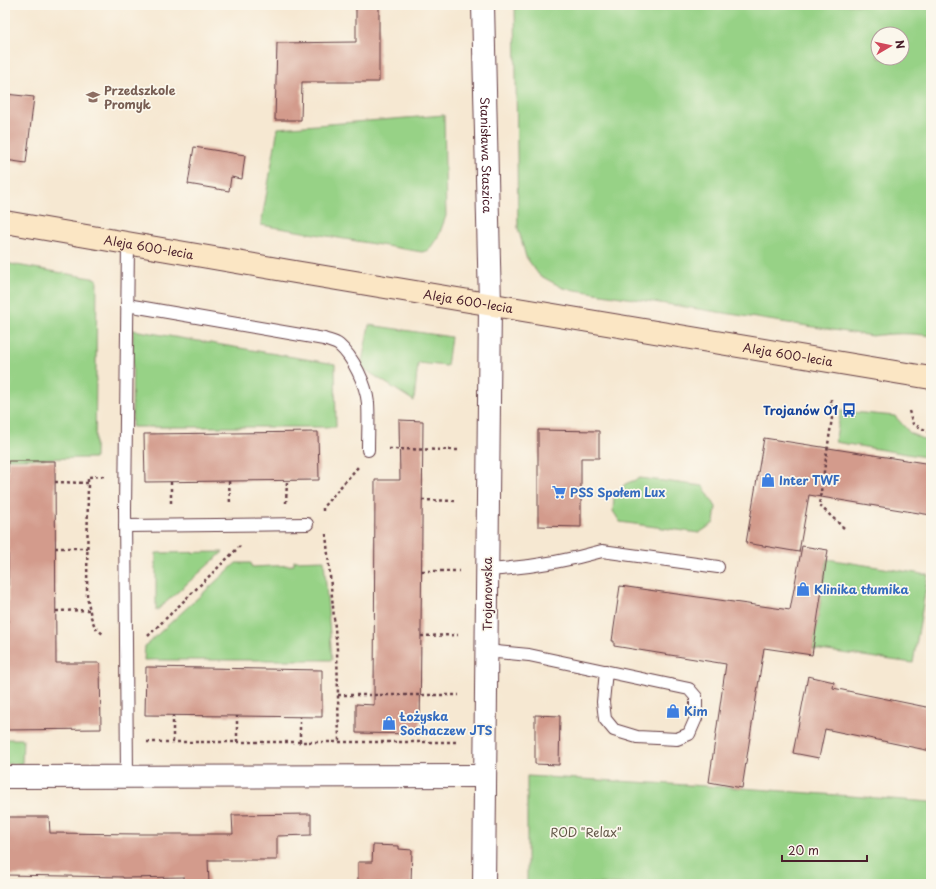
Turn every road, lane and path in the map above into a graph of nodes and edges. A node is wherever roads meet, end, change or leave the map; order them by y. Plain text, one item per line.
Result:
1 (483, 5) edge
2 (5, 222) edge
3 (128, 244) junction
4 (127, 305) junction
5 (490, 305) junction
6 (931, 378) edge
7 (831, 400) dead end
8 (909, 411) dead end
9 (931, 433) edge
10 (368, 450) junction
11 (458, 450) dead end
12 (125, 476) junction
13 (230, 481) dead end
14 (287, 481) dead end
15 (55, 482) dead end
16 (171, 482) dead end
17 (88, 483) junction
18 (422, 500) dead end
19 (458, 501) dead end
20 (230, 508) dead end
21 (286, 508) dead end
22 (172, 509) dead end
23 (324, 515) dead end
24 (307, 524) dead end
25 (262, 525) junction
26 (125, 526) junction
27 (844, 528) dead end
28 (325, 531) dead end
29 (55, 548) dead end
30 (87, 548) junction
31 (718, 567) dead end
32 (487, 570) junction
33 (422, 571) dead end
34 (459, 571) dead end
35 (90, 610) junction
36 (56, 611) dead end
37 (458, 635) dead end
38 (422, 636) dead end
39 (107, 637) dead end
40 (486, 652) junction
41 (126, 657) junction
42 (606, 671) junction
43 (338, 695) junction
44 (459, 695) dead end
45 (173, 715) dead end
46 (237, 716) dead end
47 (300, 717) dead end
48 (126, 742) junction
49 (173, 742) junction
50 (237, 742) junction
51 (300, 742) junction
52 (338, 742) junction
53 (458, 742) dead end
54 (127, 776) junction
55 (486, 776) junction
56 (5, 777) edge
57 (484, 884) edge

1 - 5 street, Stanisława Staszica
2 - 3 main road, Aleja 600-lecia
3 - 4 lane
3 - 5 main road, Aleja 600-lecia
4 - 10 lane
4 - 12 lane
5 - 6 main road, Aleja 600-lecia
5 - 32 street, Trojanowska
7 - 27 path
8 - 9 path
10 - 11 path
10 - 23 path
12 - 17 path
12 - 26 lane
13 - 20 path
14 - 21 path
15 - 17 path
16 - 22 path
17 - 30 path
18 - 19 path
24 - 25 lane
25 - 26 lane
25 - 41 path
26 - 41 lane
28 - 43 path
29 - 30 path
30 - 35 path
31 - 32 lane
32 - 40 street, Trojanowska
33 - 34 path
35 - 36 path
35 - 39 path
37 - 38 path
40 - 42 lane
40 - 55 street, Trojanowska
41 - 48 lane
42 - 42 lane
43 - 44 path
43 - 52 path
45 - 49 path
46 - 50 path
47 - 51 path
48 - 49 path
48 - 54 lane
49 - 50 path
50 - 51 path
51 - 52 path
52 - 53 path
54 - 55 street
54 - 56 street
55 - 57 street, Trojanowska

